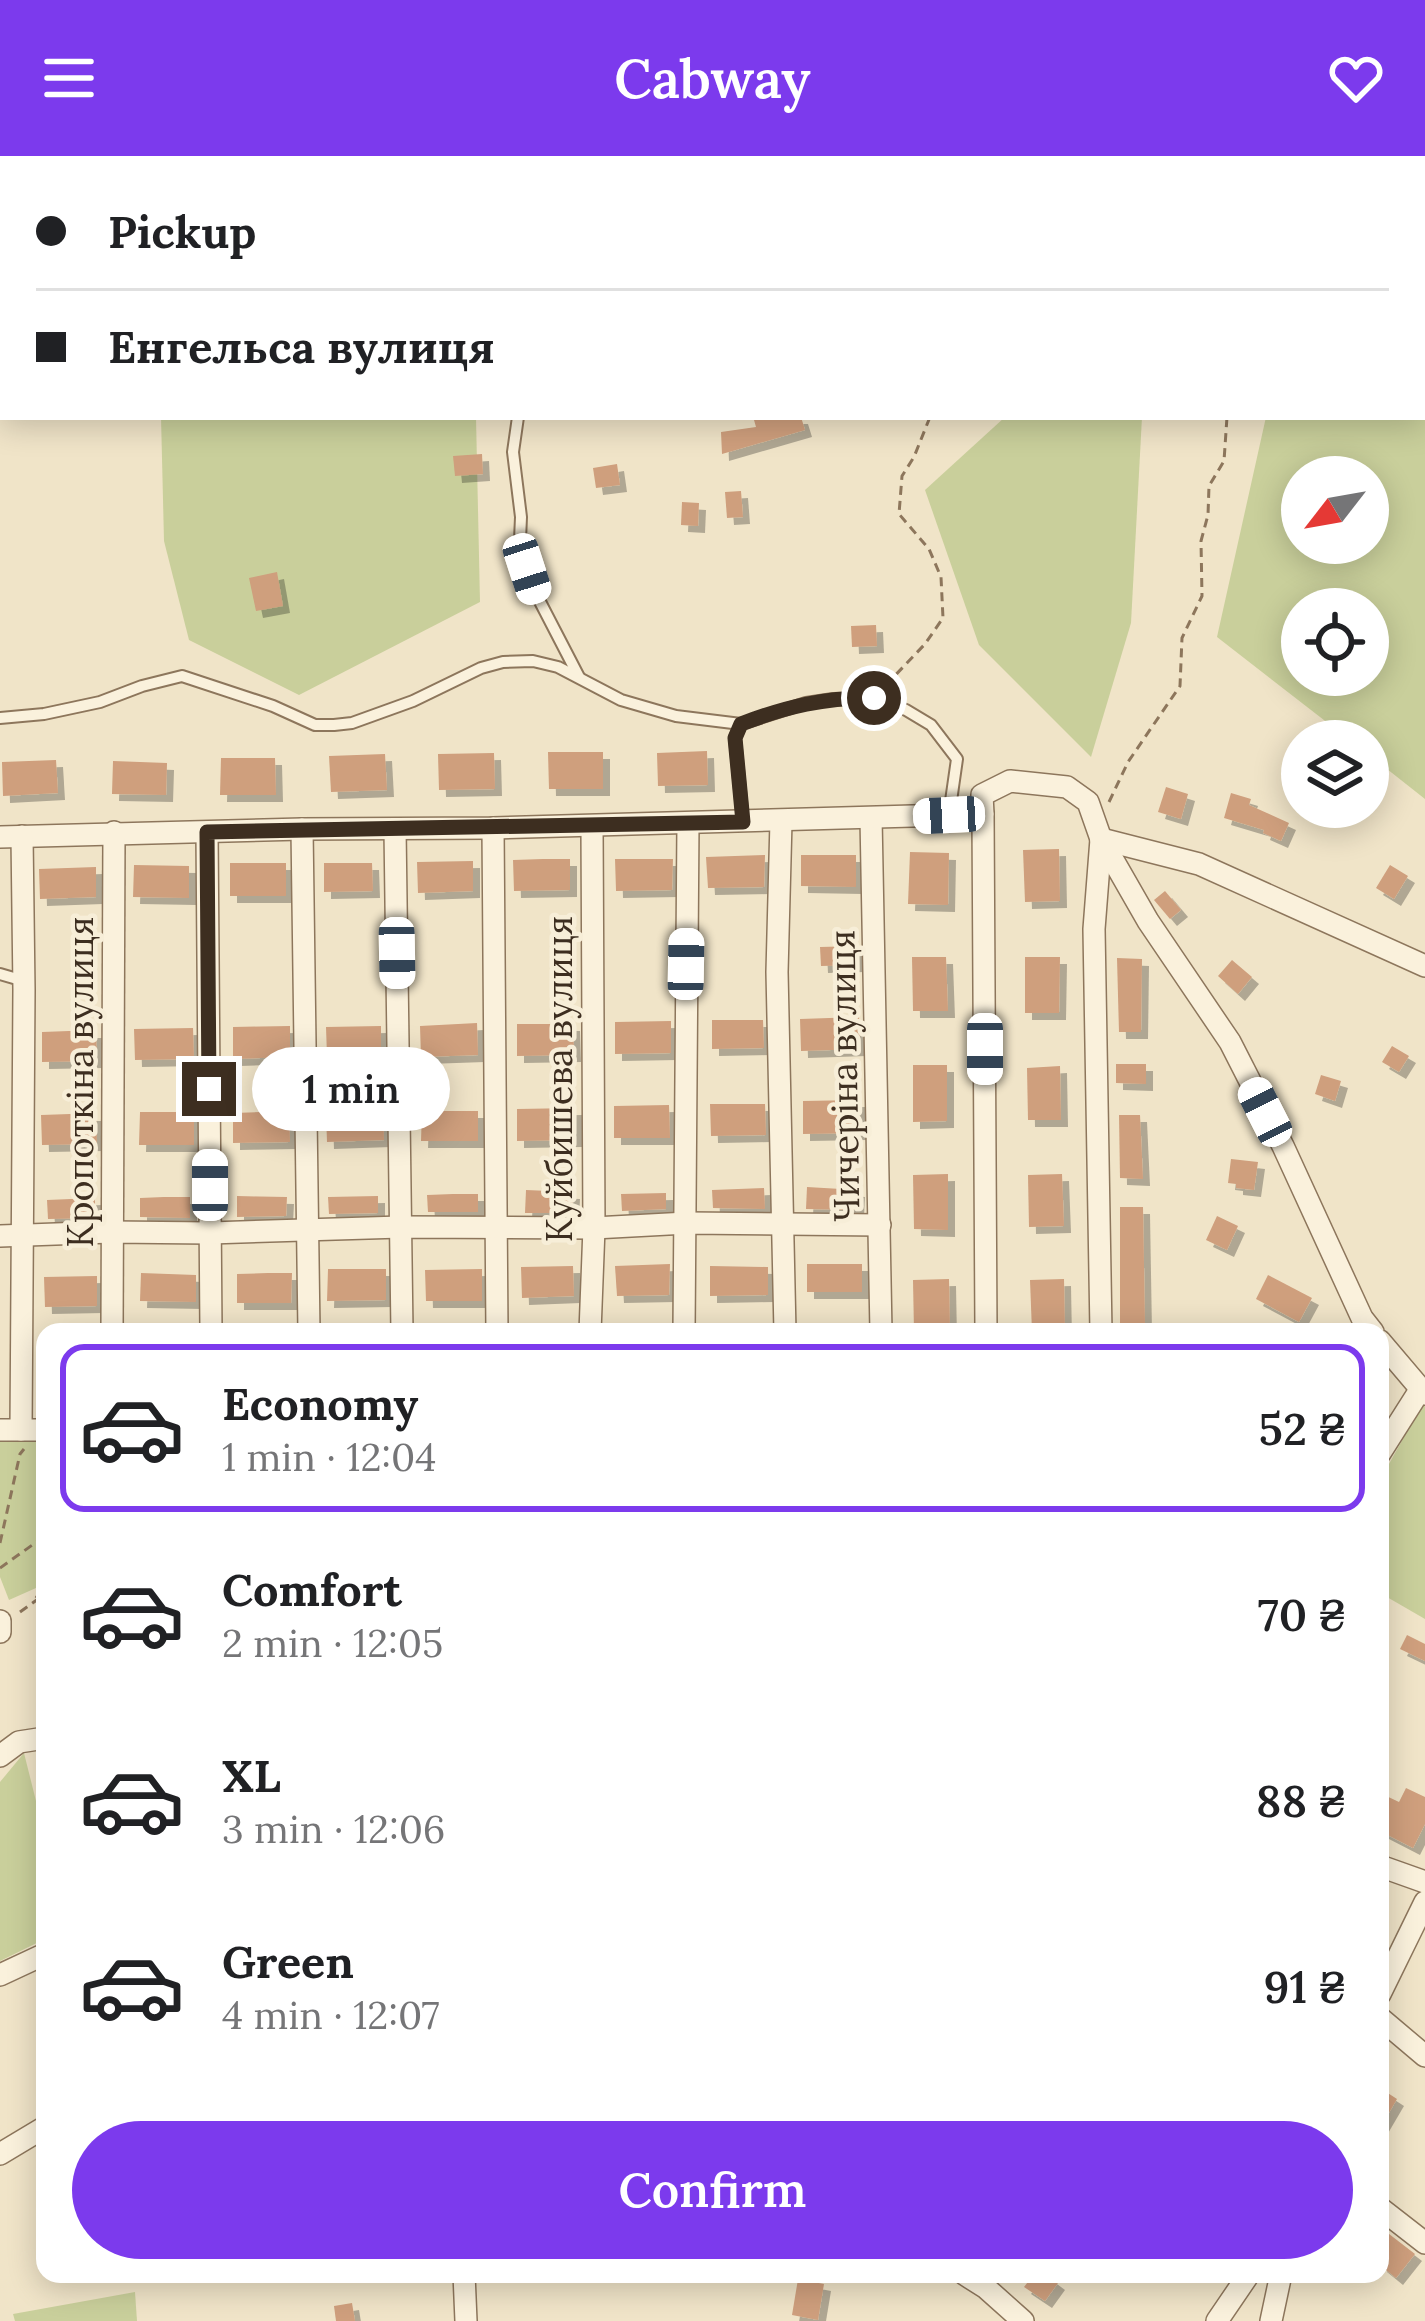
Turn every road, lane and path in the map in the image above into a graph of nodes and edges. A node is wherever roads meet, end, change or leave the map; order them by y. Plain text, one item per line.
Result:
1 (518, 420) edge
2 (929, 420) edge
3 (1228, 420) edge
4 (579, 677) junction
5 (874, 698) junction
6 (0, 718) edge
7 (741, 724) junction
8 (983, 814) junction
9 (949, 815) junction
10 (871, 818) junction
11 (781, 821) junction
12 (743, 822) junction
13 (688, 823) junction
14 (592, 826) junction
15 (493, 828) junction
16 (302, 829) junction
17 (395, 829) junction
18 (114, 832) junction
19 (207, 832) junction
20 (11, 837) edge
21 (1101, 838) junction
22 (1425, 966) edge
23 (0, 974) edge
24 (23, 981) junction
25 (687, 1223) junction
26 (783, 1224) junction
27 (880, 1225) junction
28 (400, 1227) junction
29 (594, 1228) junction
30 (496, 1229) junction
31 (306, 1230) junction
32 (111, 1232) junction
33 (210, 1233) junction
34 (12, 1236) edge
35 (112, 1323) edge
36 (211, 1323) edge
37 (309, 1323) edge
38 (402, 1323) edge
39 (496, 1323) edge
40 (590, 1323) edge
41 (684, 1323) edge
42 (785, 1323) edge
43 (881, 1323) edge
44 (986, 1323) edge
45 (1101, 1323) edge
46 (1366, 1323) edge
47 (1389, 1352) edge
48 (1422, 1392) edge
49 (27, 1430) edge
50 (1389, 1441) edge
51 (36, 1542) edge
52 (0, 1543) edge
53 (0, 1568) edge
54 (36, 1598) edge
55 (36, 1601) edge
56 (33, 1603) junction
57 (1, 1626) edge
58 (36, 1739) edge
59 (0, 1756) edge
60 (1389, 1869) edge
61 (1425, 1882) edge
62 (1425, 1901) edge
63 (36, 1958) edge
64 (0, 1975) edge
65 (1389, 1975) edge
66 (1389, 2026) edge
67 (1425, 2056) edge
68 (36, 2132) edge
69 (0, 2154) edge
70 (1389, 2215) edge
71 (1425, 2243) edge
72 (464, 2283) edge
73 (978, 2283) edge
74 (1243, 2283) edge
75 (1278, 2283) edge
76 (466, 2321) edge
77 (1023, 2321) edge
78 (1216, 2321) edge
79 (1271, 2321) edge

1 - 4 lane
2 - 5 path
3 - 21 path
4 - 6 lane
4 - 7 lane
5 - 7 lane
5 - 9 lane
7 - 12 lane
8 - 9 street
8 - 21 street
8 - 44 street
9 - 10 street
10 - 11 street
10 - 27 street, Чичеріна вулиця
11 - 12 street
11 - 26 street
12 - 13 street
13 - 14 street
13 - 25 street
14 - 15 street
14 - 29 street, Куйбишева вулиця
15 - 17 street
15 - 30 street
16 - 17 street
16 - 19 street
16 - 31 street
17 - 28 street
18 - 19 street
18 - 20 street
18 - 32 street, Кропоткіна вулиця
19 - 33 street
20 - 24 street
21 - 22 street
21 - 45 street
21 - 46 street
23 - 24 lane
24 - 34 street
25 - 26 street
25 - 29 street
25 - 41 street
26 - 27 street
26 - 42 street
27 - 43 street, Чичеріна вулиця
28 - 30 street
28 - 31 street
28 - 38 street
29 - 30 street
29 - 40 street, Куйбишева вулиця
30 - 39 street
31 - 33 street
31 - 37 street
32 - 33 street
32 - 34 street
32 - 35 street, Кропоткіна вулиця
33 - 36 street
34 - 49 street
47 - 48 street
48 - 50 street
49 - 52 path
51 - 53 path
54 - 56 path
55 - 56 path
56 - 57 path
58 - 59 street
60 - 61 street
62 - 65 street
63 - 64 street
66 - 67 street
68 - 69 street
70 - 71 street
72 - 76 street
73 - 77 street
74 - 78 street
75 - 79 street

